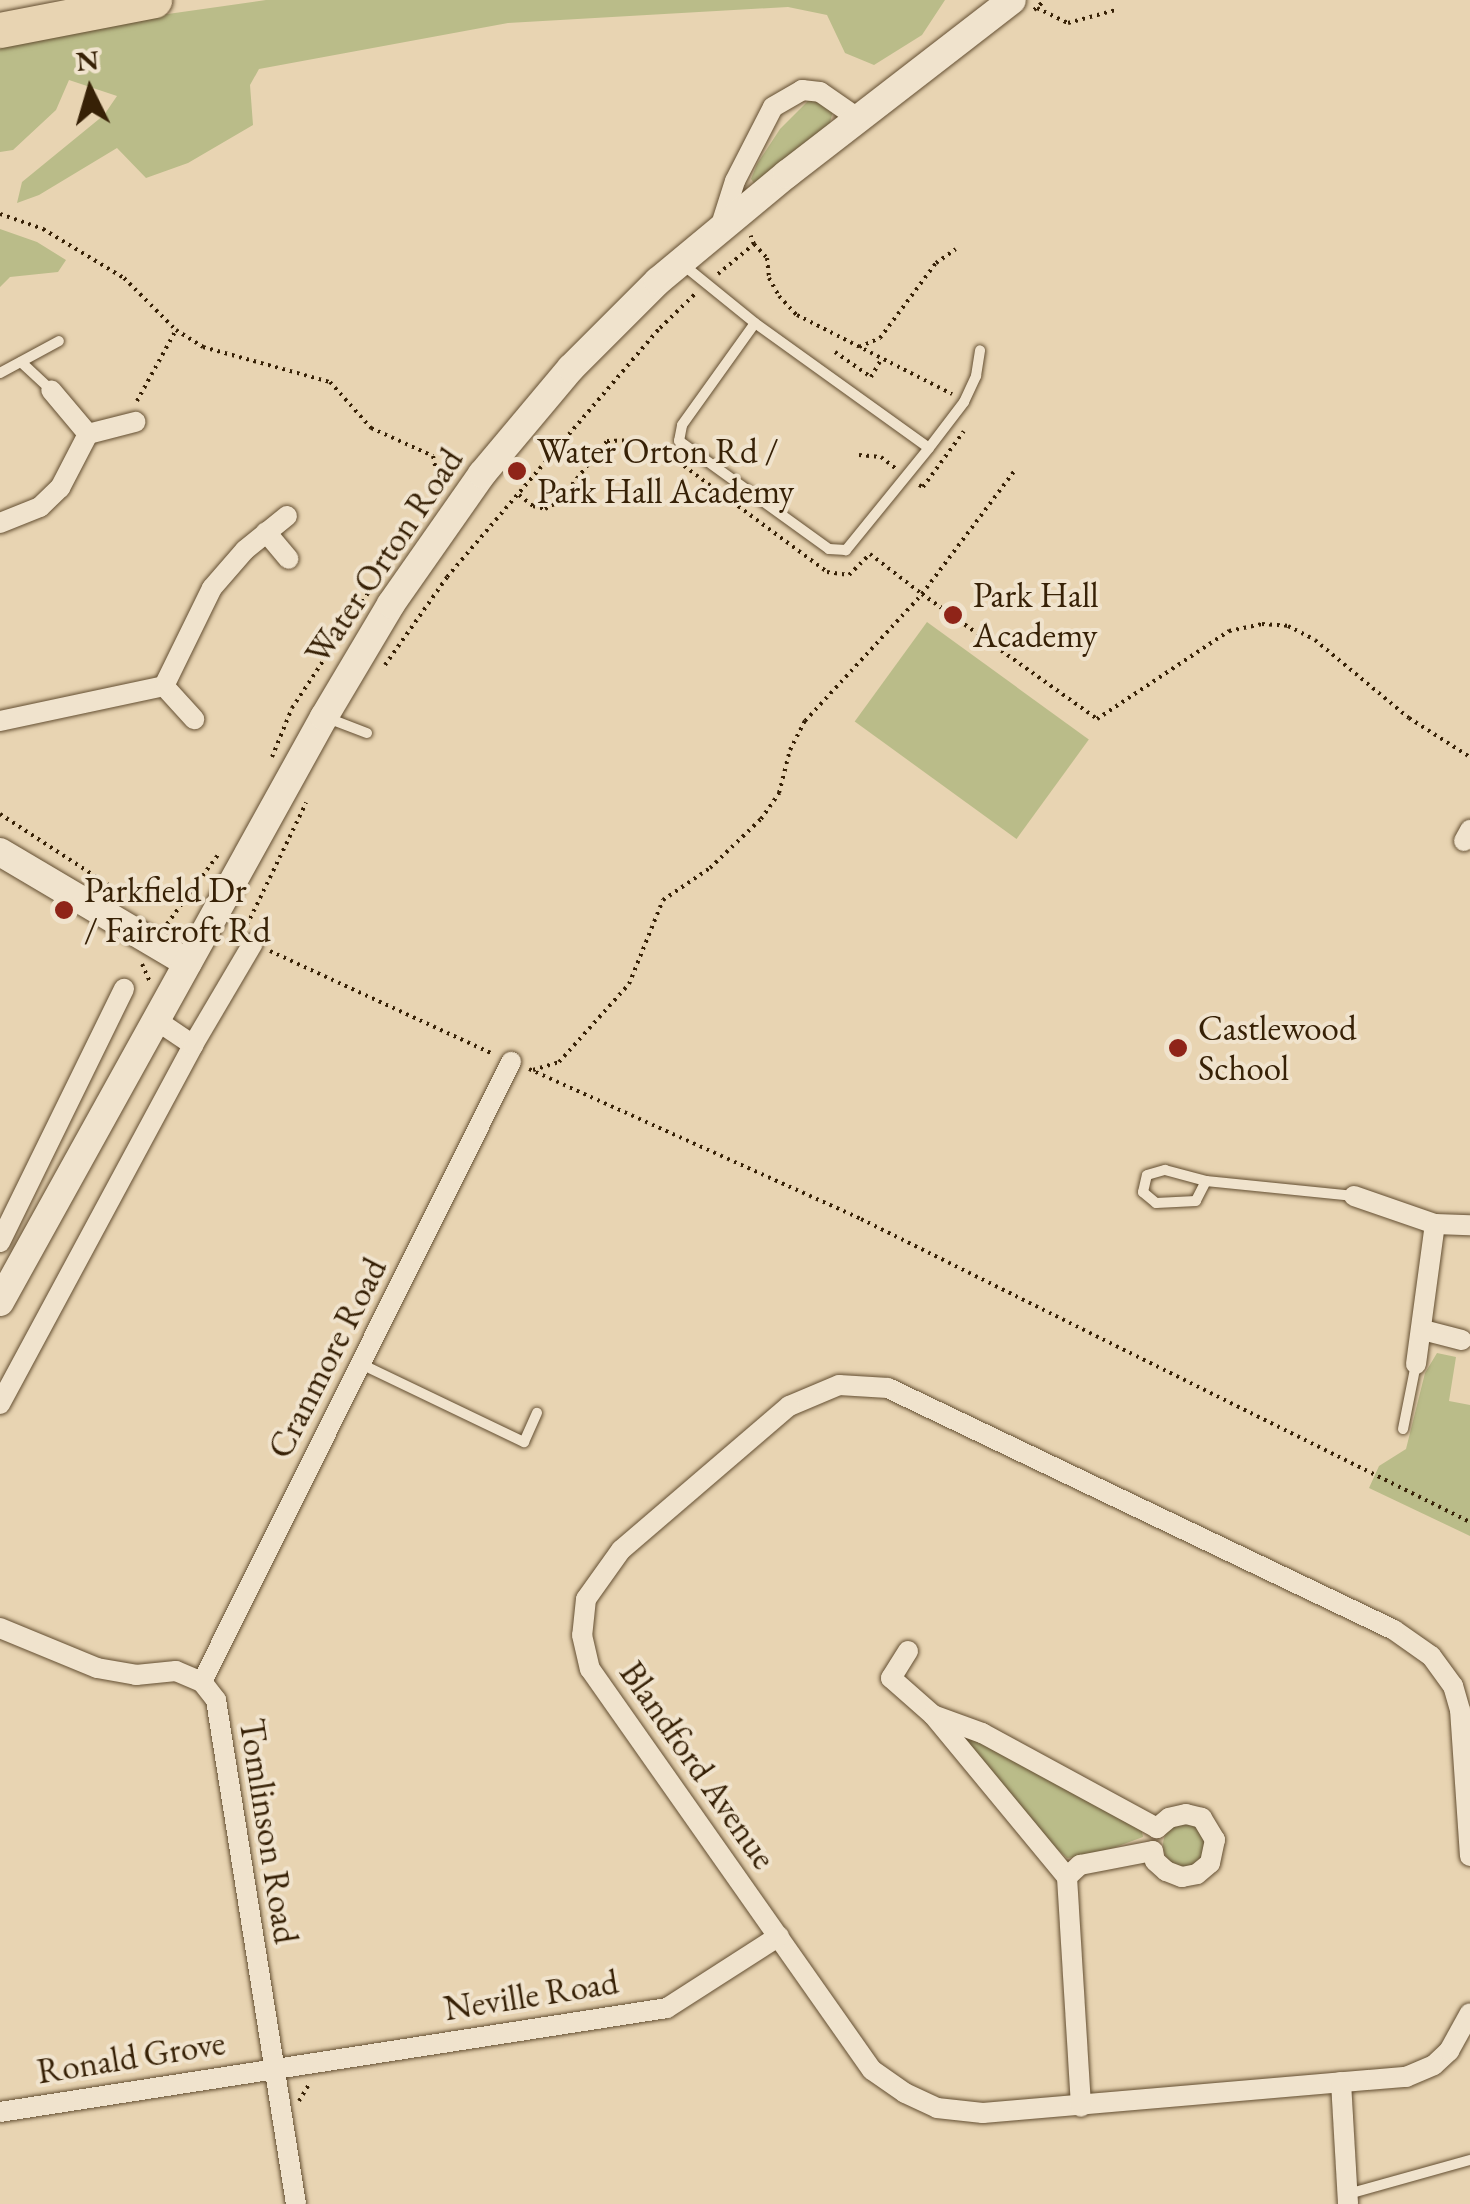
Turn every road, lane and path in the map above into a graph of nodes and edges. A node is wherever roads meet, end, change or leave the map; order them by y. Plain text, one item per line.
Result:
1 (154, 0) edge
2 (1045, 0) edge
3 (1024, 9) edge
4 (1116, 10) dead end
5 (0, 30) edge
6 (859, 119) junction
7 (0, 214) edge
8 (733, 228) junction
9 (754, 244) junction
10 (956, 248) dead end
11 (680, 262) junction
12 (707, 284) junction
13 (755, 323) junction
14 (176, 330) junction
15 (59, 340) dead end
16 (859, 346) junction
17 (980, 350) dead end
18 (835, 352) dead end
19 (882, 358) junction
20 (21, 362) junction
21 (0, 373) edge
22 (51, 390) joint
23 (964, 402) junction
24 (135, 422) joint
25 (88, 434) junction
26 (929, 448) junction
27 (286, 516) dead end
28 (447, 522) junction
29 (0, 523) edge
30 (266, 532) junction
31 (289, 558) dead end
32 (373, 586) dead end
33 (379, 673) dead end
34 (164, 686) junction
35 (324, 717) junction
36 (194, 719) dead end
37 (0, 721) edge
38 (367, 733) dead end
39 (1470, 757) edge
40 (266, 773) dead end
41 (312, 790) dead end
42 (0, 814) edge
43 (222, 850) dead end
44 (0, 852) edge
45 (122, 894) dead end
46 (153, 915) dead end
47 (253, 943) junction
48 (188, 963) junction
49 (124, 989) dead end
50 (156, 1020) junction
51 (193, 1045) junction
52 (511, 1062) joint
53 (1206, 1181) junction
54 (1354, 1196) joint
55 (17, 1211) junction
56 (44, 1220) junction
57 (1435, 1224) junction
58 (1470, 1224) edge
59 (0, 1242) edge
60 (0, 1302) edge
61 (1423, 1330) junction
62 (1462, 1340) dead end
63 (361, 1364) junction
64 (1416, 1364) joint
65 (0, 1404) edge
66 (537, 1414) dead end
67 (1403, 1429) dead end
68 (1470, 1522) edge
69 (0, 1628) edge
70 (908, 1651) dead end
71 (202, 1682) junction
72 (934, 1715) junction
73 (1157, 1828) junction
74 (1153, 1852) junction
75 (1470, 1856) edge
76 (1067, 1877) junction
77 (779, 1936) junction
78 (1470, 2013) edge
79 (273, 2067) junction
80 (317, 2071) dead end
81 (1341, 2082) junction
82 (297, 2105) dead end
83 (1080, 2107) junction
84 (0, 2112) edge
85 (1470, 2160) edge
86 (1348, 2199) edge
87 (296, 2204) edge

1 - 5 highway
2 - 3 path
3 - 4 path
3 - 6 main road, Water Orton Road
6 - 8 main road, Water Orton Road
6 - 8 street
7 - 14 path
8 - 9 path
8 - 11 main road, Water Orton Road
9 - 12 path
9 - 16 path
10 - 16 path
11 - 12 lane
11 - 28 main road, Water Orton Road
12 - 13 lane
12 - 33 path
13 - 26 lane
13 - 26 lane
14 - 24 path
14 - 28 path
15 - 20 lane
16 - 19 path
17 - 23 lane
18 - 19 path
19 - 23 path
20 - 21 lane
20 - 22 lane
22 - 25 street
23 - 26 lane
24 - 25 street
25 - 29 street
27 - 30 street
28 - 35 main road, Water Orton Road
30 - 31 street
30 - 34 street
32 - 40 path
34 - 36 street
34 - 37 street
35 - 38 lane
35 - 48 main road, Water Orton Road
39 - 68 path
41 - 47 path
42 - 45 path
43 - 46 path
44 - 48 main road
47 - 51 street
47 - 52 path
48 - 50 main road, Water Orton Road
49 - 55 street
50 - 51 street
50 - 56 main road, Water Orton Road
51 - 65 street
52 - 63 street, Cranmore Road
53 - 53 lane
53 - 54 lane
54 - 57 street
55 - 56 street
55 - 59 street
56 - 60 main road, Water Orton Road
57 - 58 street
57 - 61 street
61 - 62 street
61 - 64 street
63 - 66 lane
63 - 71 street, Cranmore Road
64 - 67 lane
69 - 71 street, Tomlinson Road
70 - 72 street
71 - 79 street, Tomlinson Road
72 - 73 street
72 - 76 street
73 - 74 street
73 - 74 street
74 - 76 street
75 - 77 street, Blandford Avenue
76 - 83 street
77 - 79 street, Neville Road
77 - 83 street, Blandford Avenue
78 - 81 street, Blandford Avenue
79 - 84 street, Ronald Grove
79 - 87 street, Tomlinson Road
80 - 82 path
81 - 83 street, Blandford Avenue
81 - 86 street
85 - 86 lane

